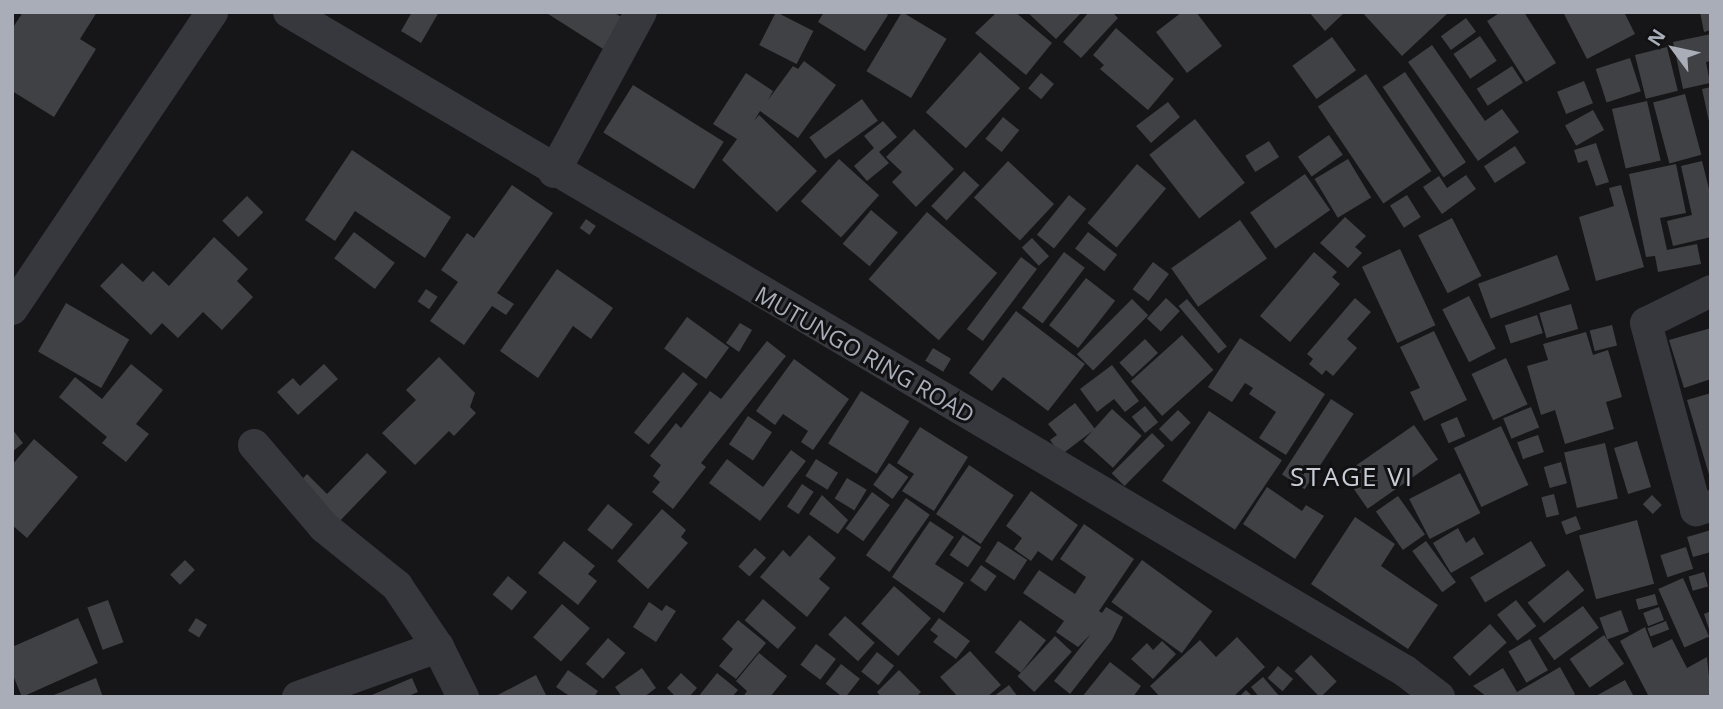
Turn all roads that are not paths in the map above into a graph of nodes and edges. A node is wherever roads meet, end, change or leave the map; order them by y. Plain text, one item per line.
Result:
1 (212, 12) edge
2 (289, 12) edge
3 (641, 12) edge
4 (554, 172) junction
5 (1711, 291) edge
6 (12, 309) edge
7 (254, 444) dead end
8 (1711, 506) edge
9 (438, 648) junction
10 (298, 697) edge
11 (463, 697) edge
12 (1439, 697) edge

1 - 6 street
2 - 4 street, MUTUNGO RING ROAD
3 - 4 street
4 - 12 street, MUTUNGO RING ROAD
5 - 8 street
7 - 9 street
9 - 10 street
9 - 11 street

